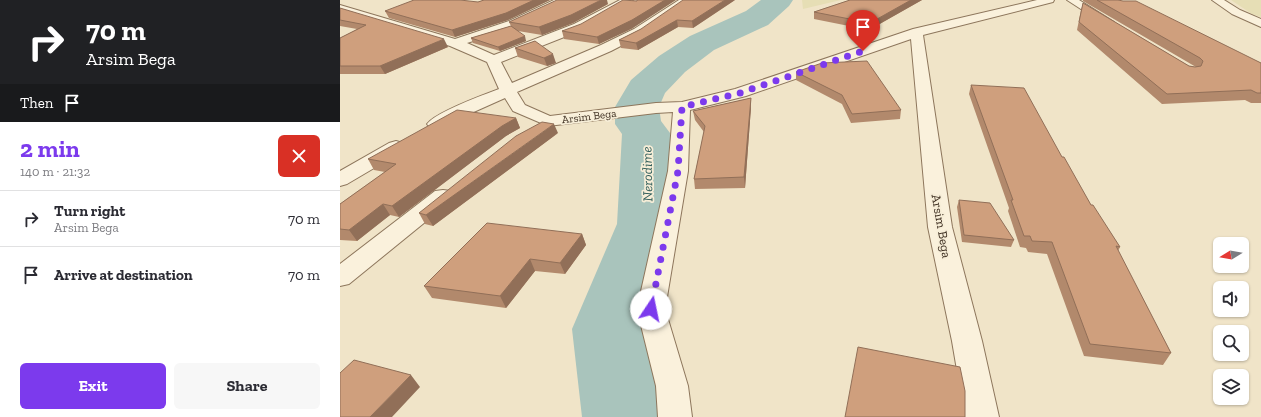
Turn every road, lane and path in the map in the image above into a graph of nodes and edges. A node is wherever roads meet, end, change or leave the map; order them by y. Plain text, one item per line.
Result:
1 (346, 0) edge
2 (562, 0) edge
3 (628, 0) edge
4 (686, 0) edge
5 (1049, 0) edge
6 (1072, 0) edge
7 (1217, 0) edge
8 (340, 2) edge
9 (340, 8) edge
10 (387, 13) edge
11 (373, 18) junction
12 (1261, 23) edge
13 (1120, 29) edge
14 (917, 32) junction
15 (455, 43) junction
16 (493, 60) junction
17 (508, 91) junction
18 (682, 107) junction
19 (548, 121) junction
20 (525, 134) edge
21 (340, 180) edge
22 (458, 185) edge
23 (340, 277) edge
24 (675, 417) edge
25 (982, 417) edge

1 - 8 street
2 - 15 street
3 - 16 street
4 - 17 street
5 - 14 street, Arsim Bega
6 - 13 street
7 - 12 street
9 - 11 street
10 - 11 street
11 - 15 street
14 - 18 street, Arsim Bega
14 - 25 street, Arsim Bega
15 - 16 street
16 - 17 street, Arsim Bega
17 - 19 street, Arsim Bega
17 - 21 street
18 - 19 street, Arsim Bega
18 - 24 street
19 - 20 street
22 - 23 street

